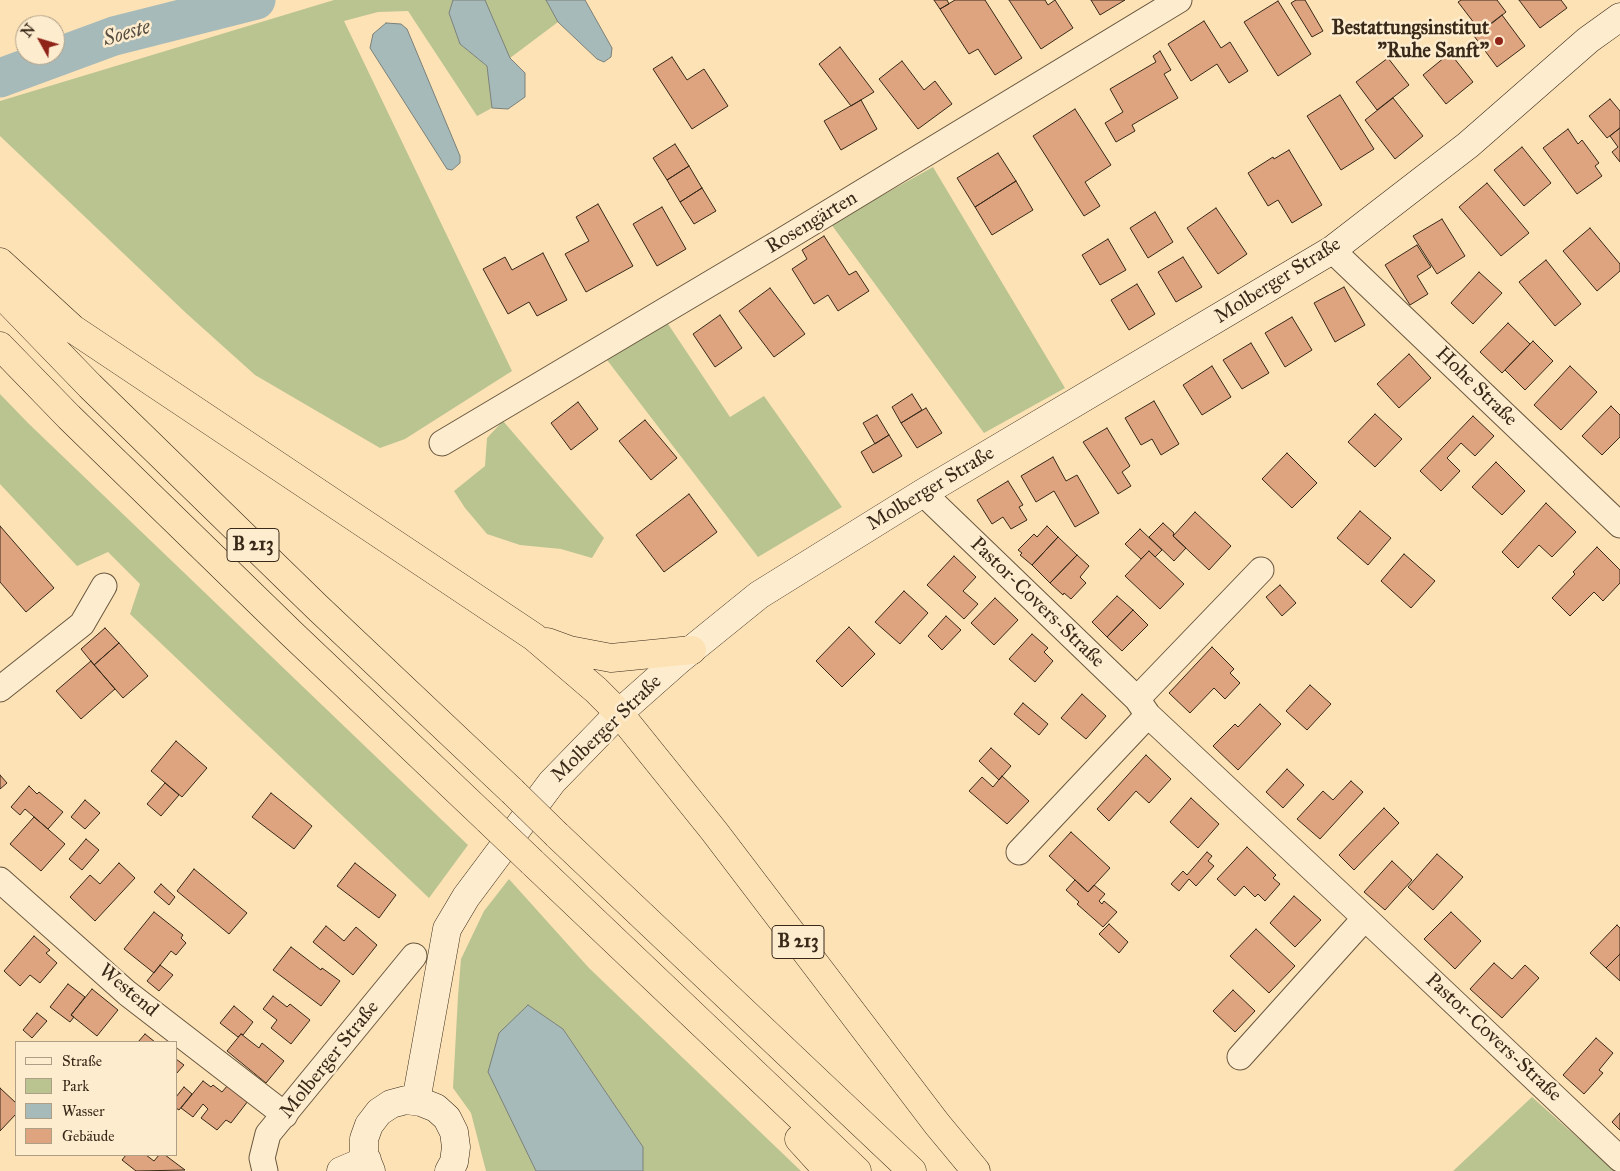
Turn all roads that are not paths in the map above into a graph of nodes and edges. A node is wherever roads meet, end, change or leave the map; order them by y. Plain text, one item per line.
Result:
1 (1179, 0) edge
2 (1620, 17) edge
3 (1332, 250) junction
4 (0, 262) edge
5 (0, 293) edge
6 (0, 346) edge
7 (442, 443) dead end
8 (923, 493) junction
9 (1620, 525) edge
10 (1261, 570) dead end
11 (104, 586) dead end
12 (534, 637) junction
13 (692, 650) junction
14 (0, 689) edge
15 (1143, 707) junction
16 (619, 713) junction
17 (1019, 852) dead end
18 (0, 880) edge
19 (1365, 918) junction
20 (414, 956) dead end
21 (1240, 1057) dead end
22 (738, 1058) junction
23 (416, 1101) junction
24 (285, 1115) junction
25 (1620, 1159) edge
26 (369, 1166) edge
27 (265, 1171) edge
28 (341, 1171) edge
29 (449, 1171) edge
30 (828, 1171) edge
31 (857, 1171) edge
32 (912, 1171) edge
33 (976, 1171) edge

1 - 7 street, Rosengärten
2 - 3 street, Molberger Straße
3 - 8 street, Molberger Straße
3 - 9 street, Hohe Straße
4 - 12 highway, B 213
5 - 32 highway, B 213, bridge
6 - 22 highway, B 213, bridge
8 - 13 street, Molberger Straße
8 - 15 street, Pastor-Covers-Straße
10 - 15 street
11 - 14 street
12 - 13 highway, B 213
12 - 16 highway, B 213
13 - 16 street, Molberger Straße
15 - 17 street
15 - 19 street, Pastor-Covers-Straße
16 - 23 street, Molberger Straße
16 - 33 highway, B 213
18 - 24 street, Westend
19 - 21 street
19 - 25 street, Pastor-Covers-Straße
20 - 24 street, Molberger Straße
22 - 30 highway, B 213
22 - 31 highway, B 213
23 - 26 street
23 - 29 street
24 - 27 street, Molberger Straße
26 - 28 street

